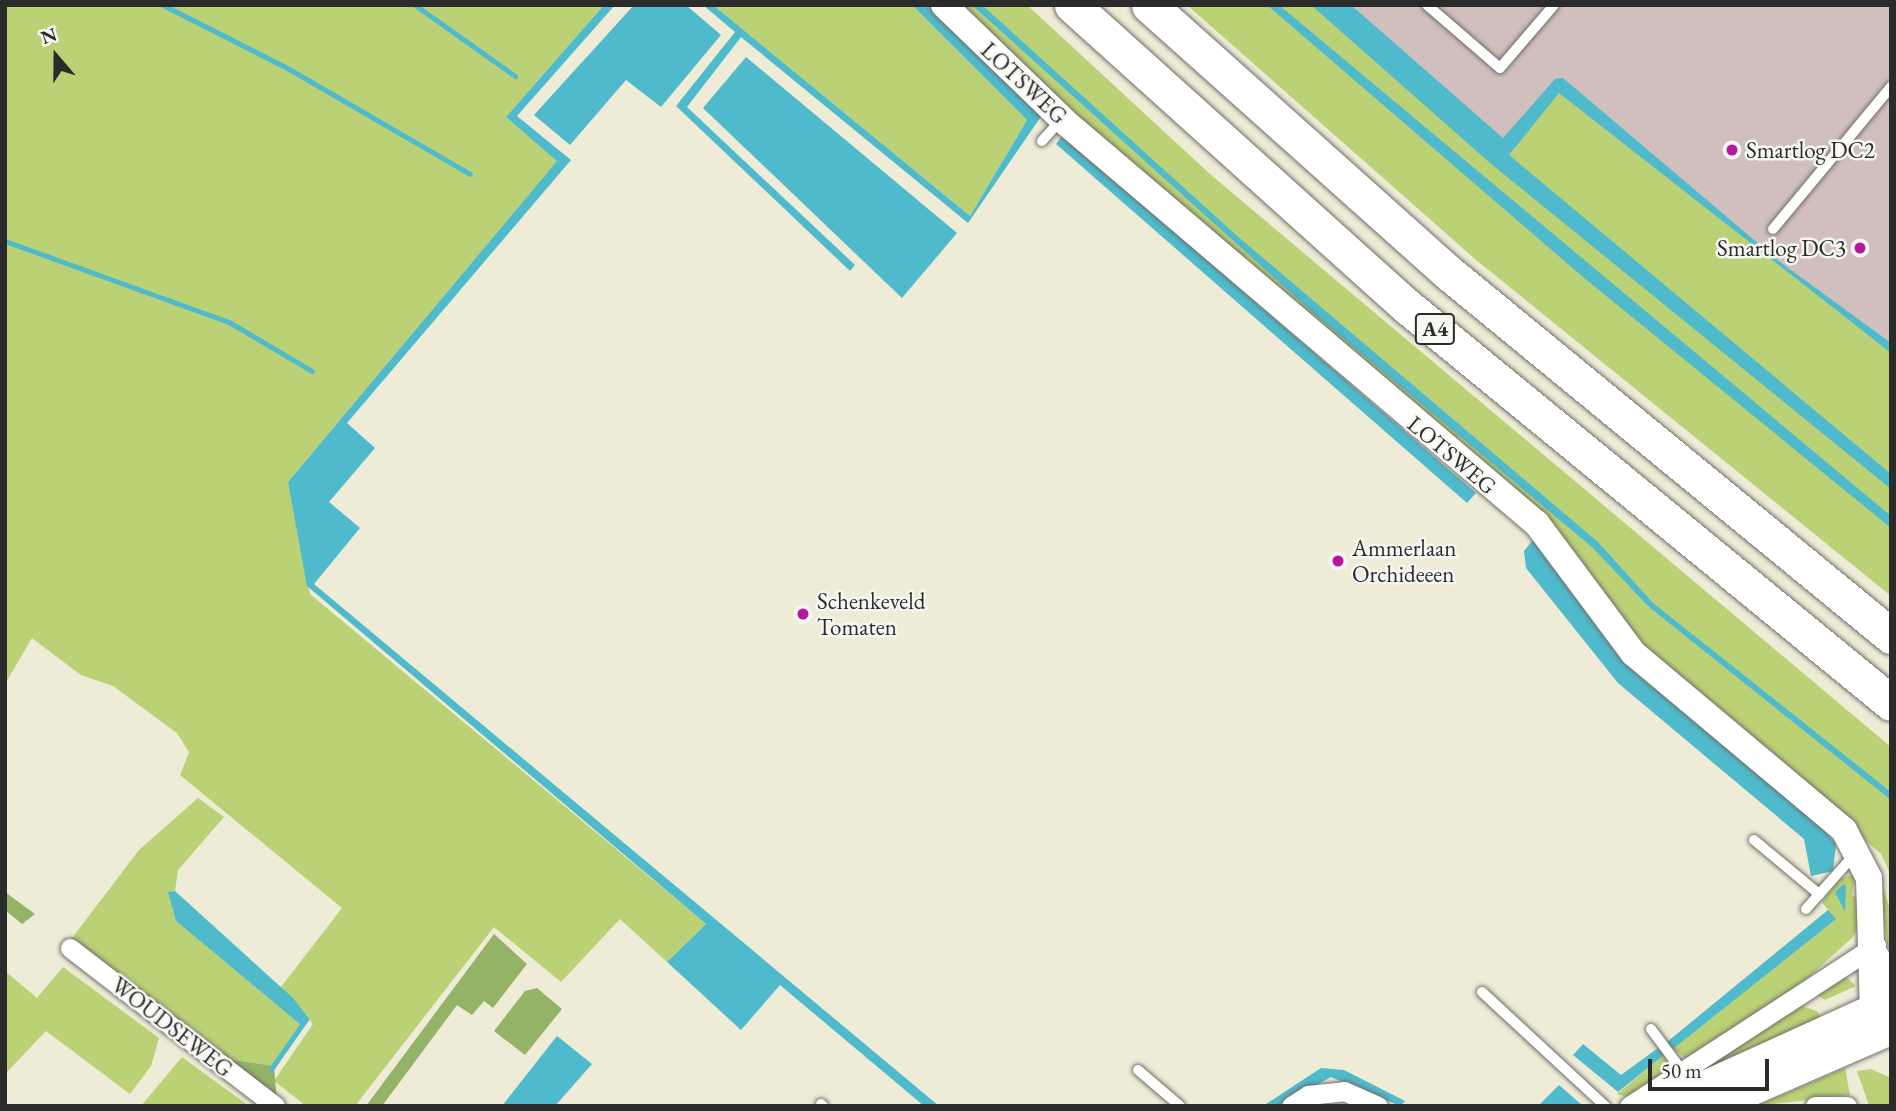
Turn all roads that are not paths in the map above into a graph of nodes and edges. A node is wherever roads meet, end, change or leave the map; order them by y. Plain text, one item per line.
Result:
1 (944, 5) edge
2 (1072, 5) edge
3 (1149, 5) edge
4 (1427, 5) edge
5 (1553, 5) edge
6 (1891, 87) edge
7 (1062, 118) junction
8 (1042, 141) dead end
9 (1773, 229) dead end
10 (1891, 636) edge
11 (1891, 703) edge
12 (1754, 840) dead end
13 (1857, 850) junction
14 (1819, 894) junction
15 (1806, 909) dead end
16 (70, 948) dead end
17 (1876, 951) junction
18 (1482, 992) dead end
19 (1886, 1019) edge
20 (1651, 1029) dead end
21 (1138, 1070) dead end
22 (1684, 1073) junction
23 (275, 1106) edge
24 (1180, 1106) edge
25 (1291, 1106) edge
26 (1378, 1106) edge
27 (1605, 1106) edge
28 (1629, 1106) edge
29 (1661, 1106) edge
30 (1716, 1106) edge
31 (1815, 1106) edge
32 (1847, 1106) edge

1 - 7 street, LOTSWEG
2 - 11 highway, A4
3 - 10 highway, A4
4 - 5 lane
6 - 9 lane
7 - 8 lane
7 - 13 street, LOTSWEG
12 - 14 lane
13 - 14 lane
13 - 17 street, LOTSWEG
14 - 15 lane
16 - 23 street, WOUDSEWEG
17 - 19 street, LOTSWEG
17 - 22 street
18 - 27 lane
19 - 29 main road
19 - 30 main road
20 - 22 lane
21 - 24 lane
22 - 28 street
25 - 26 street
31 - 32 street

